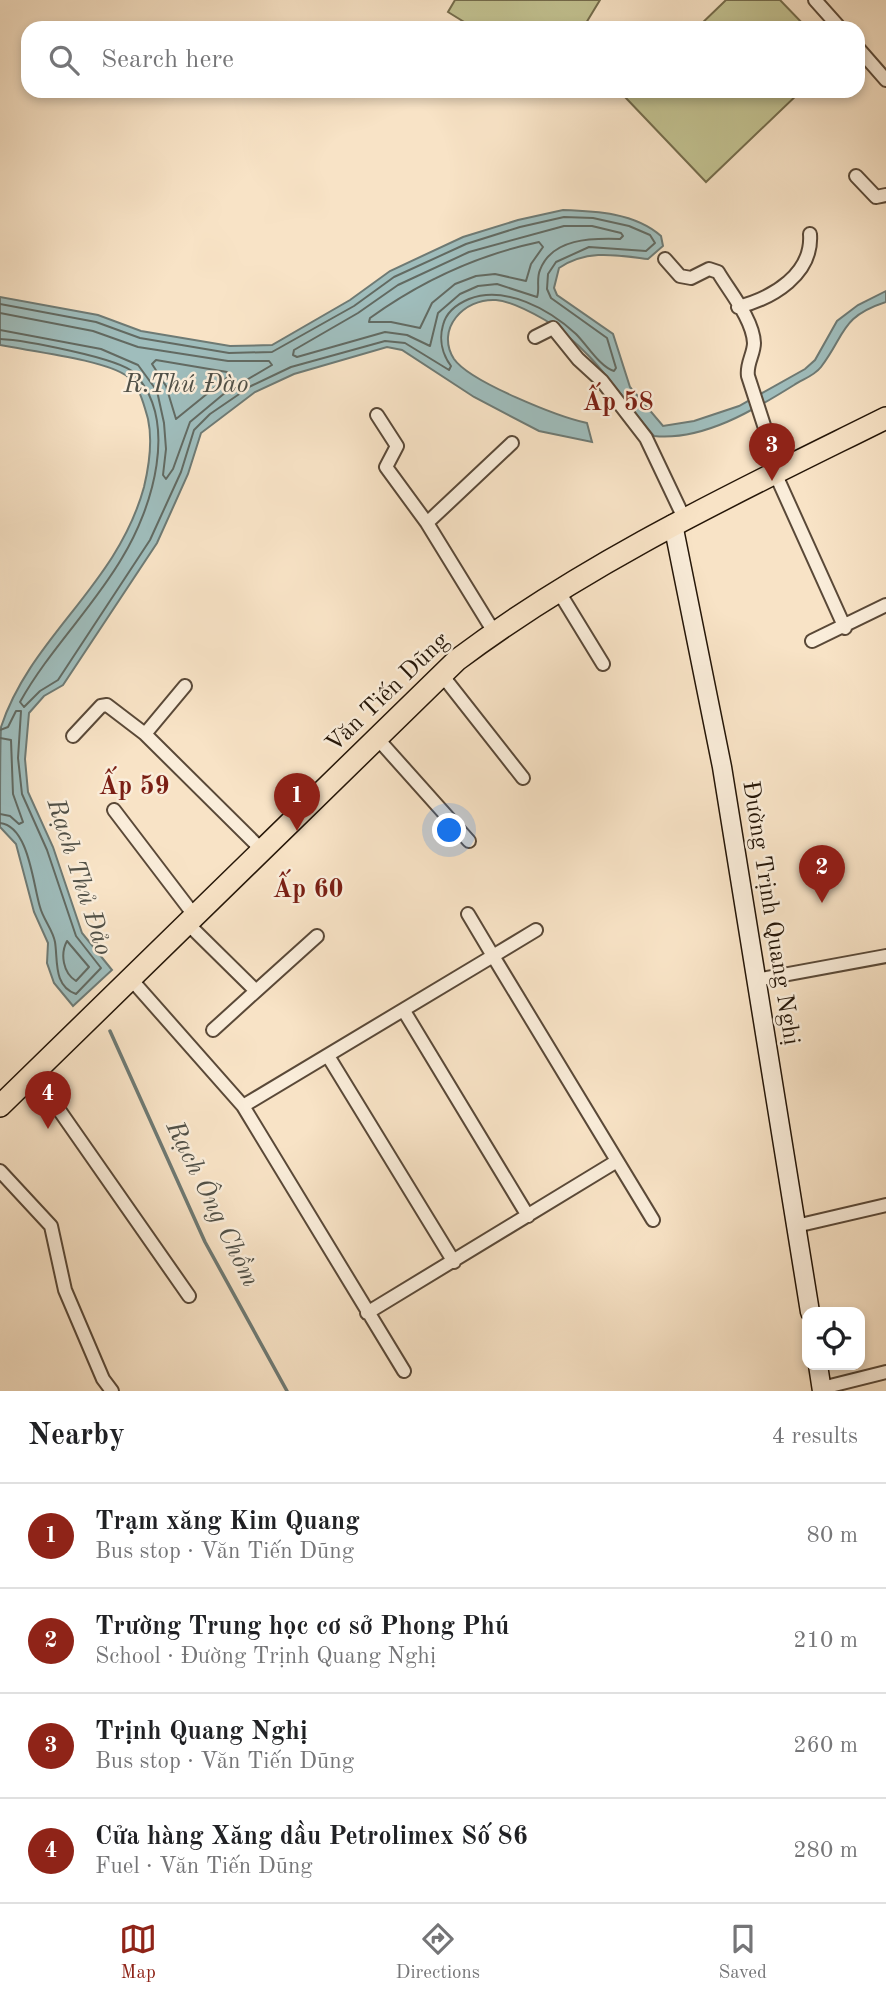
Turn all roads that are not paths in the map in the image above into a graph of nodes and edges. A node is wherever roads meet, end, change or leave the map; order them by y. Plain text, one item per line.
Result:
1 (816, 0) edge
2 (834, 21) edge
3 (865, 56) edge
4 (886, 80) edge
5 (856, 176) dead end
6 (886, 195) edge
7 (810, 234) dead end
8 (666, 259) dead end
9 (738, 307) junction
10 (535, 337) dead end
11 (377, 415) dead end
12 (886, 418) edge
13 (513, 443) dead end
14 (775, 473) junction
15 (678, 521) junction
16 (427, 523) junction
17 (559, 592) junction
18 (886, 605) edge
19 (845, 628) junction
20 (494, 632) junction
21 (812, 641) dead end
22 (603, 664) dead end
23 (442, 675) junction
24 (185, 686) dead end
25 (145, 734) junction
26 (73, 736) dead end
27 (377, 738) junction
28 (523, 778) dead end
29 (114, 810) dead end
30 (469, 841) dead end
31 (262, 851) junction
32 (468, 914) dead end
33 (190, 919) junction
34 (536, 930) dead end
35 (317, 936) dead end
36 (493, 956) junction
37 (886, 956) edge
38 (130, 978) junction
39 (756, 980) junction
40 (256, 992) junction
41 (404, 1011) junction
42 (213, 1030) dead end
43 (328, 1056) junction
44 (34, 1074) junction
45 (0, 1105) edge
46 (243, 1106) junction
47 (617, 1161) junction
48 (0, 1171) edge
49 (886, 1205) edge
50 (528, 1216) junction
51 (653, 1220) dead end
52 (796, 1226) junction
53 (454, 1262) junction
54 (189, 1296) dead end
55 (809, 1307) edge
56 (367, 1312) junction
57 (819, 1370) edge
58 (404, 1371) dead end
59 (886, 1373) edge
60 (822, 1390) edge
61 (112, 1391) edge

1 - 2 street
3 - 4 street
5 - 6 street
7 - 9 street
8 - 9 street
9 - 14 street
10 - 15 street
11 - 16 street
12 - 14 highway, Văn Tiến Dũng
13 - 16 street
14 - 15 highway, Văn Tiến Dũng
14 - 19 street
15 - 17 highway, Văn Tiến Dũng
15 - 39 main road, Đường Trịnh Quang Nghị
16 - 20 street
17 - 20 highway, Văn Tiến Dũng
17 - 22 street
18 - 19 street
19 - 21 street
20 - 23 highway, Văn Tiến Dũng
23 - 27 highway, Văn Tiến Dũng
23 - 28 street
24 - 25 street
25 - 26 street
25 - 31 street
27 - 30 street
27 - 31 highway, Văn Tiến Dũng
29 - 33 street
31 - 33 highway, Văn Tiến Dũng
32 - 36 street
33 - 38 highway, Văn Tiến Dũng
33 - 40 street
34 - 36 street
35 - 40 street
36 - 41 street
36 - 47 street
37 - 39 street
38 - 44 highway, Văn Tiến Dũng
38 - 46 street
39 - 52 main road, Đường Trịnh Quang Nghị
40 - 42 street
41 - 43 street
41 - 50 street
43 - 46 street
43 - 53 street
44 - 45 highway, Văn Tiến Dũng
44 - 54 street
46 - 56 street
47 - 50 street
47 - 51 street
48 - 61 street
49 - 52 street
50 - 53 street
52 - 55 main road, Đường Trịnh Quang Nghị
53 - 56 street
56 - 58 street
57 - 60 main road
59 - 60 street

